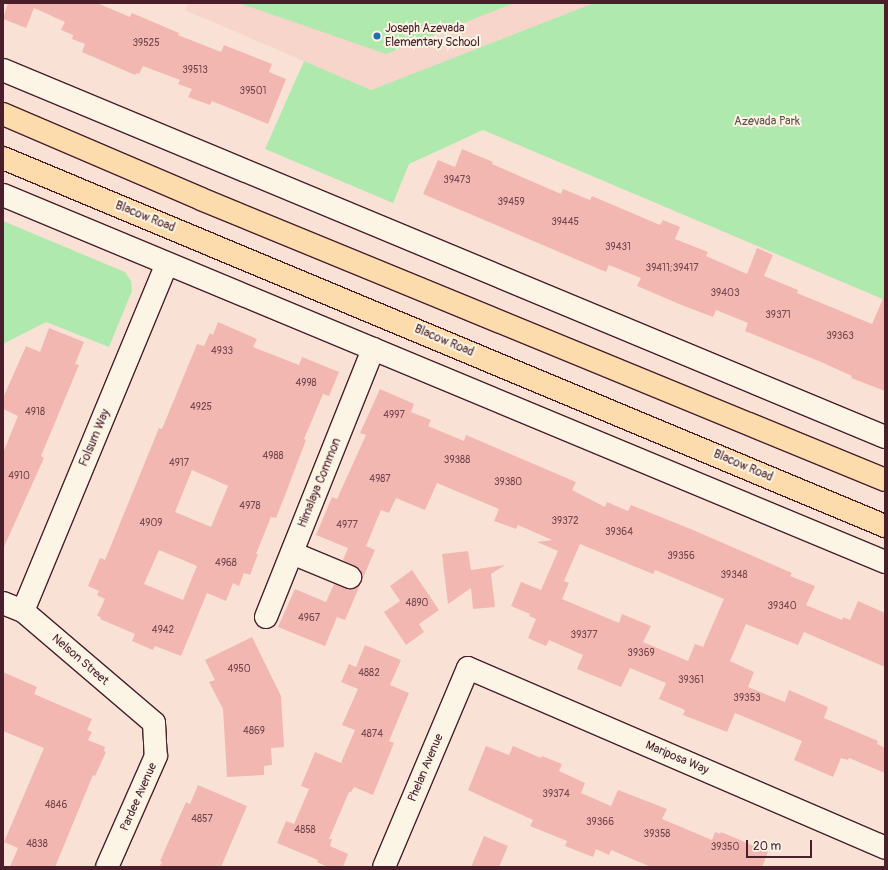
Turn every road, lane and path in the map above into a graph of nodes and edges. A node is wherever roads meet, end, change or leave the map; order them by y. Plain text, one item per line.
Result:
1 (3, 70) edge
2 (3, 114) edge
3 (3, 158) edge
4 (3, 195) edge
5 (167, 264) junction
6 (373, 349) junction
7 (885, 437) edge
8 (885, 480) edge
9 (885, 526) edge
10 (292, 553) junction
11 (885, 562) edge
12 (350, 577) dead end
13 (3, 603) edge
14 (23, 611) junction
15 (266, 617) dead end
16 (468, 668) joint
17 (154, 723) joint
18 (885, 848) edge
19 (107, 867) edge
20 (384, 867) edge

1 - 7 street
2 - 8 main road
3 - 9 main road, Blacow Road
4 - 5 street
5 - 6 street
5 - 14 street, Folsum Way
6 - 10 street, Himalaya Common
6 - 11 street
10 - 12 street
10 - 15 street, Himalaya Common
13 - 14 street, Nelson Street
14 - 17 street, Nelson Street
16 - 18 street, Mariposa Way
16 - 20 street, Phelan Avenue
17 - 19 street, Pardee Avenue

